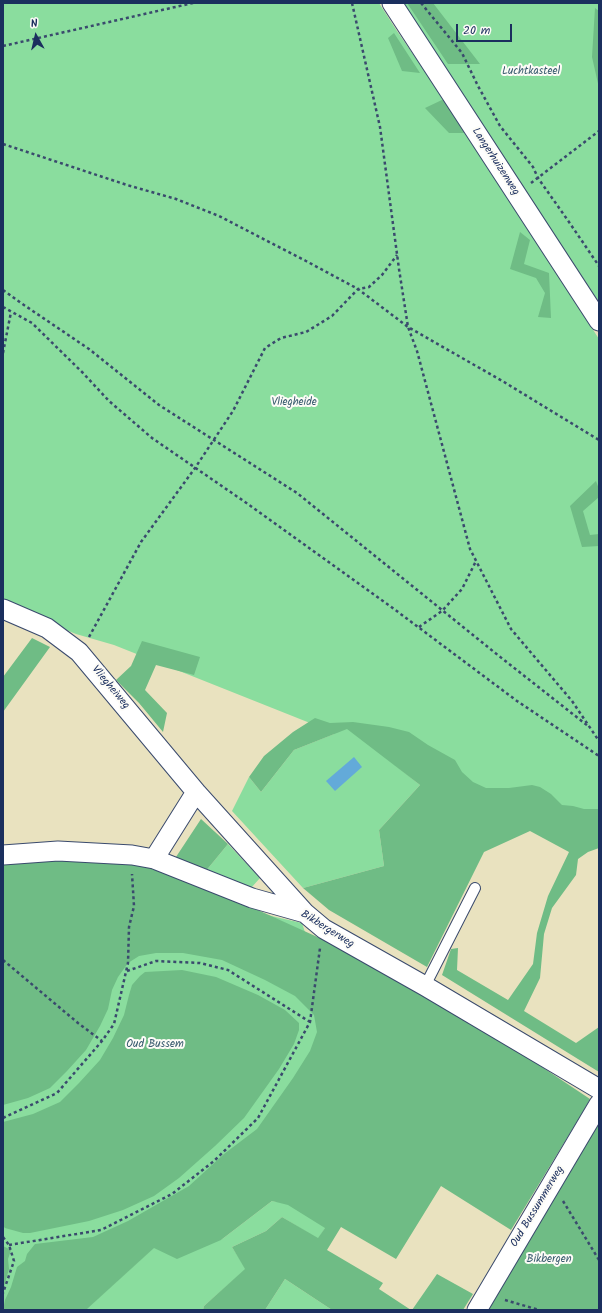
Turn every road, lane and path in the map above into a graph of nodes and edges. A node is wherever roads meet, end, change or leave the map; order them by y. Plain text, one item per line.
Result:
1 (193, 3) edge
2 (351, 3) edge
3 (392, 3) edge
4 (420, 3) edge
5 (3, 46) edge
6 (599, 131) edge
7 (3, 144) edge
8 (538, 178) junction
9 (527, 186) dead end
10 (397, 255) junction
11 (599, 266) edge
12 (358, 289) junction
13 (3, 290) edge
14 (3, 307) edge
15 (11, 312) junction
16 (599, 321) edge
17 (408, 327) junction
18 (3, 353) edge
19 (214, 440) junction
20 (599, 440) edge
21 (195, 468) junction
22 (476, 561) junction
23 (3, 609) edge
24 (442, 611) junction
25 (419, 627) junction
26 (79, 652) junction
27 (590, 728) junction
28 (599, 741) edge
29 (599, 756) edge
30 (196, 792) junction
31 (3, 855) edge
32 (132, 855) junction
33 (154, 859) junction
34 (475, 888) dead end
35 (305, 913) junction
36 (324, 929) junction
37 (3, 960) edge
38 (126, 971) junction
39 (425, 986) junction
40 (310, 1022) junction
41 (102, 1041) junction
42 (599, 1089) edge
43 (599, 1104) edge
44 (3, 1118) edge
45 (552, 1183) junction
46 (3, 1237) edge
47 (9, 1245) junction
48 (599, 1260) edge
49 (3, 1294) edge
50 (481, 1302) edge
51 (539, 1310) edge

1 - 5 path
2 - 10 path
3 - 16 street, Langerhuizenweg
4 - 8 path
6 - 8 path
7 - 12 path
8 - 9 path
8 - 11 path
10 - 12 path
10 - 17 path
12 - 17 path
12 - 19 path
13 - 19 path
14 - 15 path
15 - 18 path
15 - 21 path
17 - 20 path
17 - 22 path
19 - 21 path
19 - 24 path
21 - 25 path
21 - 26 path
22 - 24 path
22 - 27 path
23 - 26 street, Vliegheiweg
24 - 25 path
24 - 27 path
25 - 29 path
26 - 30 street, Vliegheiweg
27 - 28 path
30 - 33 street
30 - 35 street, Vliegheiweg
31 - 32 street, Bikbergerweg
32 - 33 street, Bikbergerweg
32 - 38 path
33 - 35 street, Bikbergerweg
34 - 39 lane
35 - 36 street, Bikbergerweg
36 - 39 street, Bikbergerweg
36 - 40 path
37 - 41 path
38 - 40 path
38 - 41 path
39 - 42 street, Bikbergerweg
40 - 47 path
41 - 44 path
43 - 45 street, Oud Bussummerweg
45 - 48 path
45 - 50 street, Oud Bussummerweg
46 - 47 path
47 - 49 path
50 - 51 path

